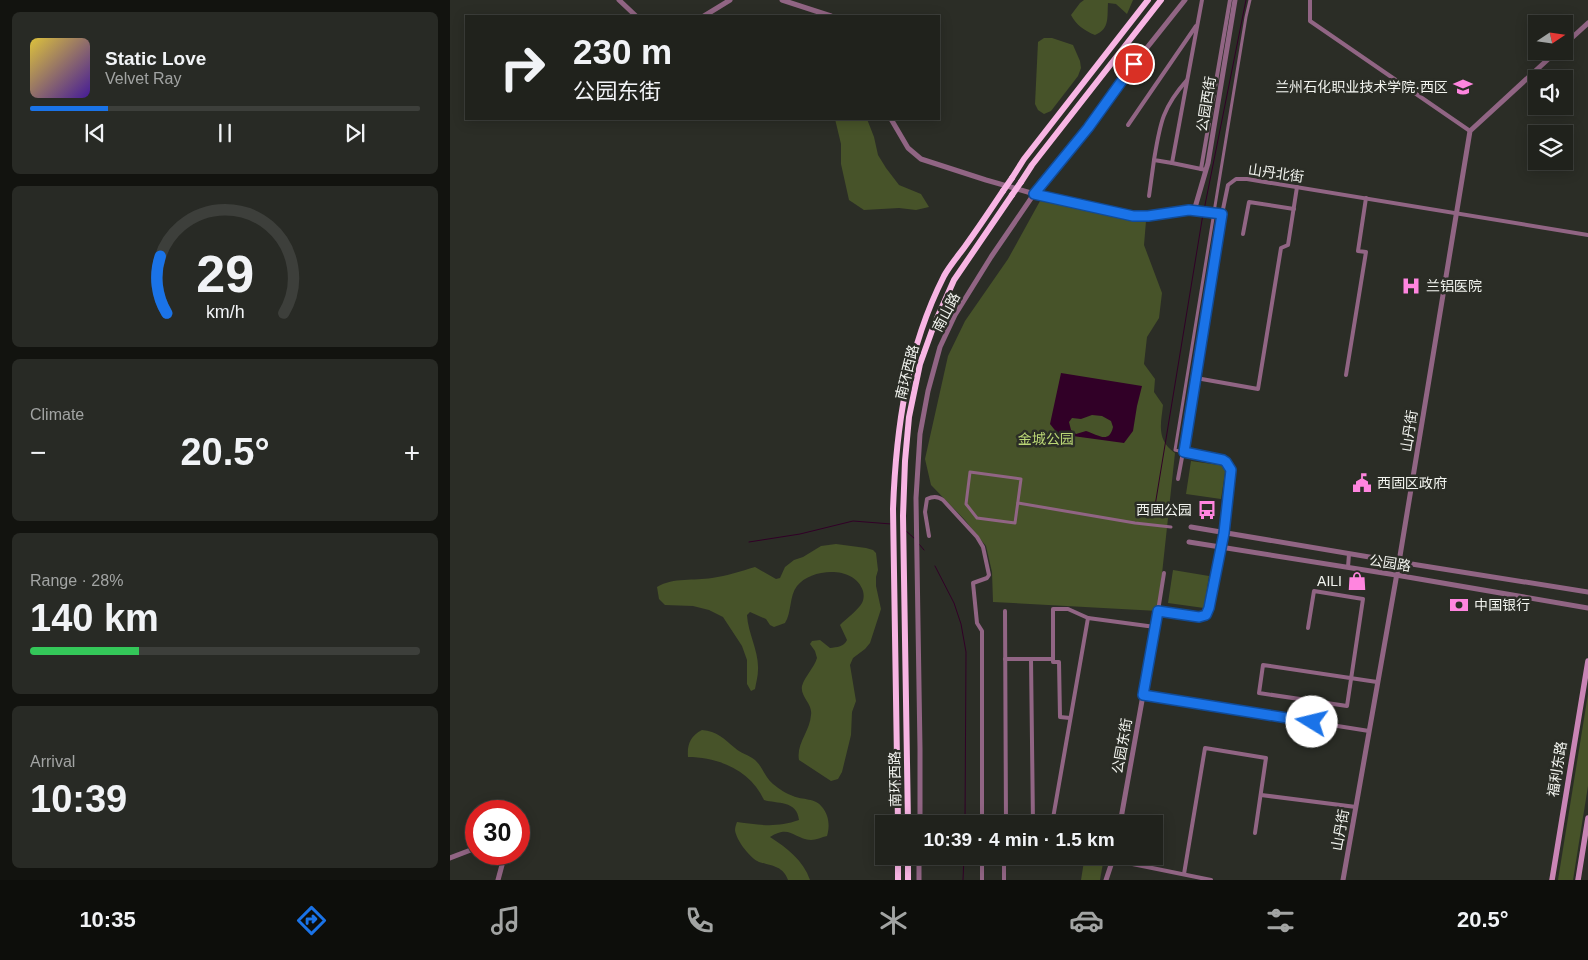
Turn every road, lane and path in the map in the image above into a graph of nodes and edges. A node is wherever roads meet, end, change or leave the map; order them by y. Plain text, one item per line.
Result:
1 (619, 0) edge
2 (730, 0) edge
3 (782, 0) edge
4 (1148, 0) edge
5 (1161, 0) edge
6 (1185, 0) edge
7 (1202, 0) edge
8 (1230, 0) edge
9 (1235, 0) edge
10 (1250, 0) edge
11 (1310, 0) edge
12 (635, 15) edge
13 (706, 15) edge
14 (828, 15) edge
15 (1588, 23) edge
16 (1197, 25) junction
17 (1573, 37) edge
18 (1547, 60) edge
19 (1187, 80) junction
20 (892, 120) edge
21 (1128, 125) dead end
22 (1470, 131) junction
23 (1154, 160) junction
24 (1172, 163) junction
25 (1204, 170) junction
26 (1297, 187) junction
27 (1034, 194) junction
28 (1149, 196) dead end
29 (1366, 198) junction
30 (1294, 209) junction
31 (1194, 211) junction
32 (1212, 213) junction
33 (1456, 213) junction
34 (1222, 214) junction
35 (1243, 234) dead end
36 (1588, 235) edge
37 (1346, 375) dead end
38 (1196, 378) junction
39 (1184, 452) junction
40 (1178, 479) dead end
41 (1018, 503) junction
42 (916, 512) junction
43 (925, 512) junction
44 (1171, 527) dead end
45 (1191, 527) dead end
46 (1224, 533) junction
47 (929, 536) dead end
48 (1189, 542) dead end
49 (1222, 548) junction
50 (1349, 554) junction
51 (1399, 562) junction
52 (1348, 568) junction
53 (1164, 573) dead end
54 (1396, 575) junction
55 (1588, 592) edge
56 (1588, 608) edge
57 (1005, 611) dead end
58 (1158, 611) junction
59 (1088, 618) junction
60 (1155, 627) junction
61 (1308, 628) dead end
62 (1005, 659) junction
63 (1031, 659) junction
64 (1053, 660) junction
65 (1588, 661) edge
66 (1351, 678) junction
67 (1377, 682) junction
68 (1143, 695) junction
69 (1070, 718) junction
70 (1369, 731) junction
71 (1261, 795) junction
72 (1356, 807) junction
73 (898, 815) edge
74 (908, 815) edge
75 (920, 815) edge
76 (982, 815) edge
77 (1006, 815) edge
78 (1033, 815) edge
79 (1054, 815) edge
80 (1122, 815) edge
81 (1588, 818) edge
82 (1255, 832) dead end
83 (465, 852) edge
84 (450, 858) edge
85 (502, 865) edge
86 (898, 865) edge
87 (908, 865) edge
88 (919, 865) edge
89 (982, 865) edge
90 (1004, 865) edge
91 (1112, 865) edge
92 (1142, 865) edge
93 (1184, 874) junction
94 (498, 880) edge
95 (898, 880) edge
96 (908, 880) edge
97 (919, 880) edge
98 (982, 880) edge
99 (1004, 880) edge
100 (1106, 880) edge
101 (1211, 880) edge
102 (1343, 880) edge
103 (1552, 880) edge
104 (1578, 880) edge

1 - 12 street
2 - 13 street
3 - 14 street
4 - 73 highway, 南环西路, bridge
5 - 74 highway, 南环西路, bridge
6 - 27 street, 南山路
7 - 16 street
8 - 25 street
9 - 25 street, 公园西街
10 - 32 street
11 - 22 street
15 - 17 street
16 - 19 street
16 - 21 street
18 - 22 street
19 - 23 street
19 - 24 street
20 - 27 street
22 - 33 street, 山丹街
23 - 24 street
23 - 28 street
24 - 25 street
25 - 31 street, 公园西街
26 - 29 street, 山丹北街
26 - 30 street
26 - 34 street, 山丹北街
27 - 31 street
27 - 42 street, 南山路
29 - 33 street, 山丹北街
29 - 37 street
30 - 35 street
30 - 38 street
31 - 32 street
32 - 34 street
32 - 39 street
33 - 36 street, 山丹北街
33 - 51 street, 山丹街
34 - 38 street
38 - 39 street
39 - 40 street
39 - 46 street
41 - 41 street
41 - 44 street
42 - 43 street
42 - 75 street, 南山路
43 - 47 street
43 - 76 street
45 - 46 street, 公园路
46 - 49 street
46 - 50 street, 公园路
48 - 49 street, 公园路
49 - 52 street, 公园路
49 - 58 street
50 - 51 street, 公园路
50 - 52 street
51 - 54 street, 山丹街
51 - 55 street, 公园路
52 - 54 street, 公园路
53 - 58 street
54 - 56 street, 公园路
54 - 67 street, 山丹街
57 - 62 street
58 - 60 street, 公园东街
59 - 60 street
59 - 64 street
59 - 69 street
60 - 68 street, 公园东街
61 - 66 street
62 - 63 street
62 - 77 street
63 - 64 street
63 - 78 street
64 - 69 street
65 - 103 main road, 福利东路
66 - 66 street
66 - 67 street
67 - 70 street, 山丹街
68 - 70 street
68 - 80 street, 公园东街
69 - 79 street
70 - 72 street, 山丹街
71 - 72 street
71 - 82 street
71 - 93 street
72 - 102 street, 山丹街
81 - 104 main road
83 - 84 street
85 - 94 street
86 - 95 highway
87 - 96 highway
88 - 97 street
89 - 98 street
90 - 99 street
91 - 100 street
92 - 93 street
93 - 101 street

